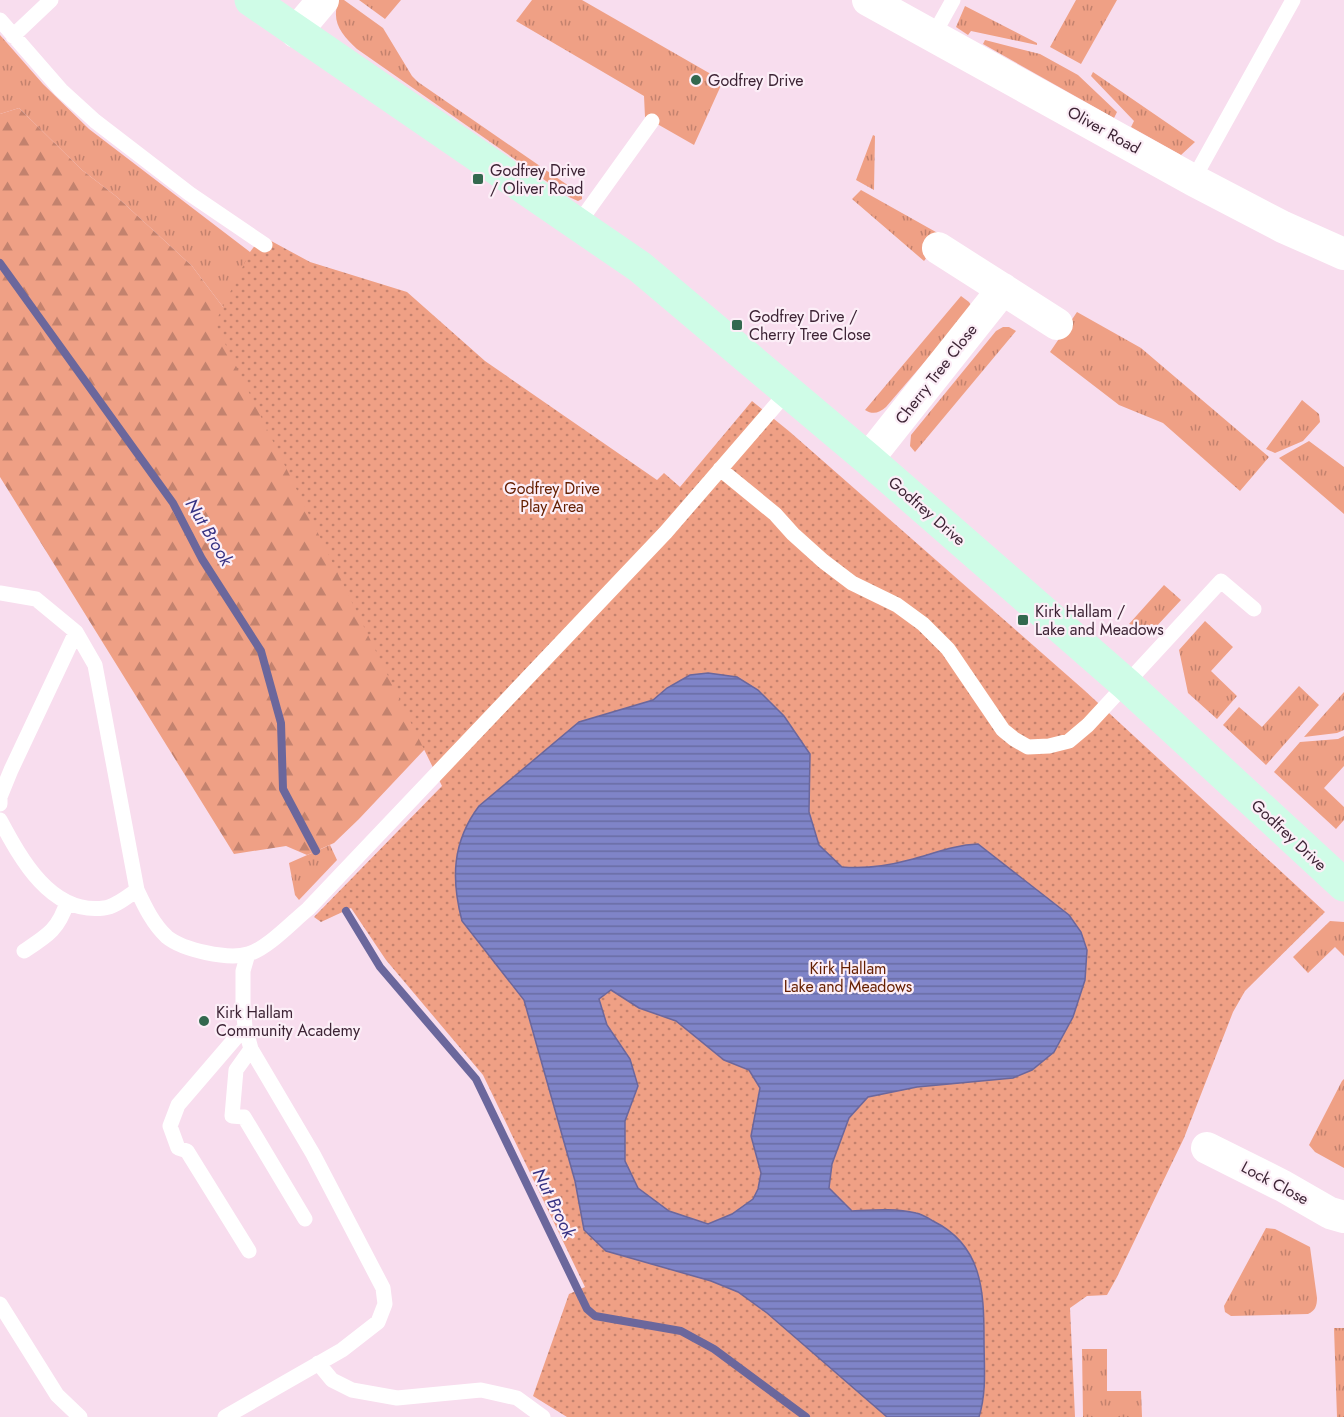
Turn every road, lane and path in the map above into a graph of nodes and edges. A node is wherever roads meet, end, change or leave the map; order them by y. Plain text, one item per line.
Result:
1 (51, 0) edge
2 (251, 0) edge
3 (323, 0) edge
4 (867, 0) edge
5 (953, 0) edge
6 (1293, 0) edge
7 (0, 20) edge
8 (296, 32) junction
9 (13, 36) junction
10 (933, 36) junction
11 (652, 121) dead end
12 (1193, 180) junction
13 (578, 224) junction
14 (265, 245) dead end
15 (938, 248) dead end
16 (1344, 254) edge
17 (1003, 289) junction
18 (1057, 324) dead end
19 (788, 391) junction
20 (868, 459) junction
21 (720, 469) junction
22 (0, 593) edge
23 (1254, 609) dead end
24 (76, 632) junction
25 (1127, 685) junction
26 (0, 797) edge
27 (0, 804) edge
28 (0, 820) edge
29 (1344, 885) edge
30 (137, 890) junction
31 (67, 902) junction
32 (24, 951) dead end
33 (248, 954) junction
34 (245, 1027) junction
35 (251, 1049) junction
36 (1207, 1148) dead end
37 (1344, 1217) edge
38 (305, 1219) dead end
39 (249, 1251) dead end
40 (0, 1304) edge
41 (318, 1363) junction
42 (80, 1417) edge
43 (225, 1417) edge
44 (543, 1417) edge

1 - 9 lane
2 - 8 street, Godfrey Drive
3 - 8 street
4 - 10 street, Oliver Road
5 - 10 lane
6 - 12 lane
7 - 9 lane
8 - 13 street, Godfrey Drive
9 - 14 lane
10 - 12 street, Oliver Road
11 - 13 lane
12 - 16 street, Oliver Road
13 - 19 street, Godfrey Drive
15 - 17 street
17 - 18 street
17 - 20 street, Cherry Tree Close
19 - 20 street, Godfrey Drive
19 - 21 lane
20 - 25 street, Godfrey Drive
21 - 25 lane
21 - 33 lane
22 - 24 lane
23 - 25 lane
24 - 26 lane
24 - 30 lane
25 - 29 street, Godfrey Drive
26 - 27 lane
28 - 31 lane
30 - 31 lane
30 - 33 lane
31 - 32 lane
33 - 34 lane
34 - 35 lane
34 - 39 lane
35 - 38 lane
35 - 41 lane
36 - 37 street, Lock Close
40 - 42 lane
41 - 43 lane
41 - 44 lane

